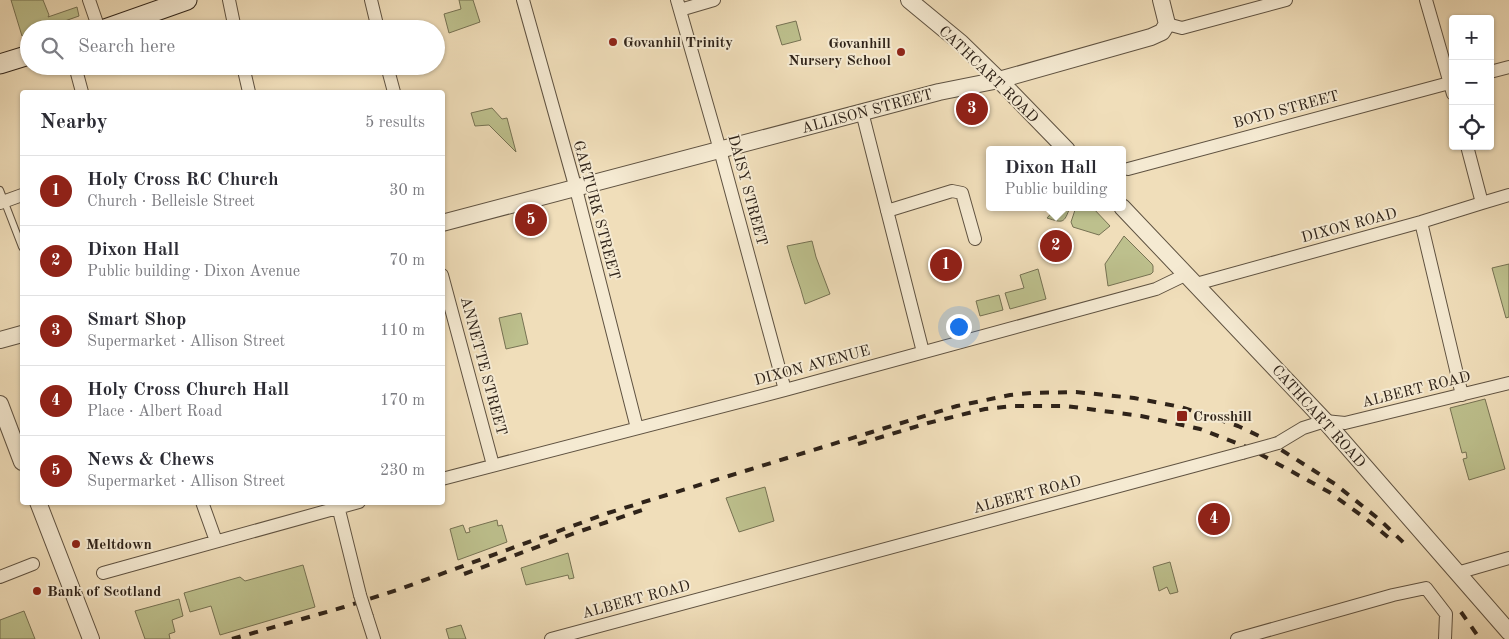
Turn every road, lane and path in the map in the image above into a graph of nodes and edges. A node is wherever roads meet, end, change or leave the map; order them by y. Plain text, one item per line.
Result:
1 (89, 0) edge
2 (187, 0) edge
3 (229, 0) edge
4 (371, 0) edge
5 (523, 0) edge
6 (714, 0) edge
7 (909, 0) edge
8 (1160, 0) edge
9 (1286, 0) edge
10 (1426, 0) edge
11 (678, 5) edge
12 (97, 20) edge
13 (126, 20) edge
14 (233, 20) edge
15 (376, 20) edge
16 (1167, 24) junction
17 (20, 58) edge
18 (0, 64) edge
19 (1509, 67) edge
20 (1494, 71) edge
21 (77, 75) edge
22 (245, 75) edge
23 (389, 75) edge
24 (1449, 76) edge
25 (1000, 80) junction
26 (1449, 87) edge
27 (81, 90) edge
28 (249, 90) edge
29 (393, 90) edge
30 (862, 112) junction
31 (1063, 146) edge
32 (720, 150) junction
33 (1468, 150) edge
34 (1128, 168) dead end
35 (576, 189) junction
36 (20, 195) edge
37 (1509, 195) edge
38 (2, 198) edge
39 (1482, 202) junction
40 (887, 211) junction
41 (1126, 211) edge
42 (1421, 222) junction
43 (445, 223) edge
44 (975, 239) dead end
45 (20, 242) edge
46 (1191, 279) junction
47 (445, 286) edge
48 (20, 335) edge
49 (0, 340) edge
50 (923, 352) junction
51 (1509, 383) edge
52 (785, 390) junction
53 (1462, 395) junction
54 (0, 404) edge
55 (1325, 421) junction
56 (637, 428) junction
57 (20, 457) edge
58 (493, 465) junction
59 (445, 478) edge
60 (39, 505) edge
61 (203, 505) edge
62 (338, 505) edge
63 (216, 541) junction
64 (1509, 558) edge
65 (33, 564) dead end
66 (103, 573) dead end
67 (1457, 573) junction
68 (0, 577) edge
69 (1509, 632) edge
70 (91, 639) edge
71 (374, 639) edge
72 (551, 639) edge
73 (1237, 639) edge
74 (1445, 639) edge

1 - 12 street
2 - 13 main road
3 - 14 street
4 - 15 street
5 - 35 street, GARTURK STREET
6 - 11 street
7 - 25 street, CATHCART ROAD
8 - 16 street
9 - 16 street
10 - 24 street
11 - 32 street, DAISY STREET
16 - 25 street, ALLISON STREET
17 - 18 main road
19 - 20 street
21 - 27 street
22 - 28 street
23 - 29 street
25 - 30 street, ALLISON STREET
25 - 31 street, CATHCART ROAD
26 - 34 street, BOYD STREET
30 - 32 street, ALLISON STREET
30 - 40 street
32 - 35 street, ALLISON STREET
32 - 52 street, DAISY STREET
33 - 39 street
35 - 43 street, ALLISON STREET
35 - 56 street, GARTURK STREET
36 - 38 street
37 - 39 street, DIXON ROAD
38 - 45 lane
39 - 42 street, DIXON ROAD
40 - 44 street
40 - 50 street
41 - 46 street, CATHCART ROAD
42 - 46 street, DIXON ROAD
42 - 53 street
46 - 50 street, DIXON AVENUE
46 - 55 street, CATHCART ROAD
47 - 58 street, ANNETTE STREET
48 - 49 street
50 - 52 street, DIXON AVENUE
51 - 53 street, ALBERT ROAD
52 - 56 street, DIXON AVENUE
53 - 55 street, ALBERT ROAD
54 - 57 street
55 - 67 street, CATHCART ROAD
55 - 72 street, ALBERT ROAD, bridge
56 - 58 street, DIXON AVENUE
58 - 59 street, DIXON AVENUE
60 - 70 street
61 - 63 street
62 - 63 street
62 - 71 street, bridge
63 - 66 street
64 - 67 street
65 - 68 street
67 - 69 street, CATHCART ROAD
73 - 74 street

